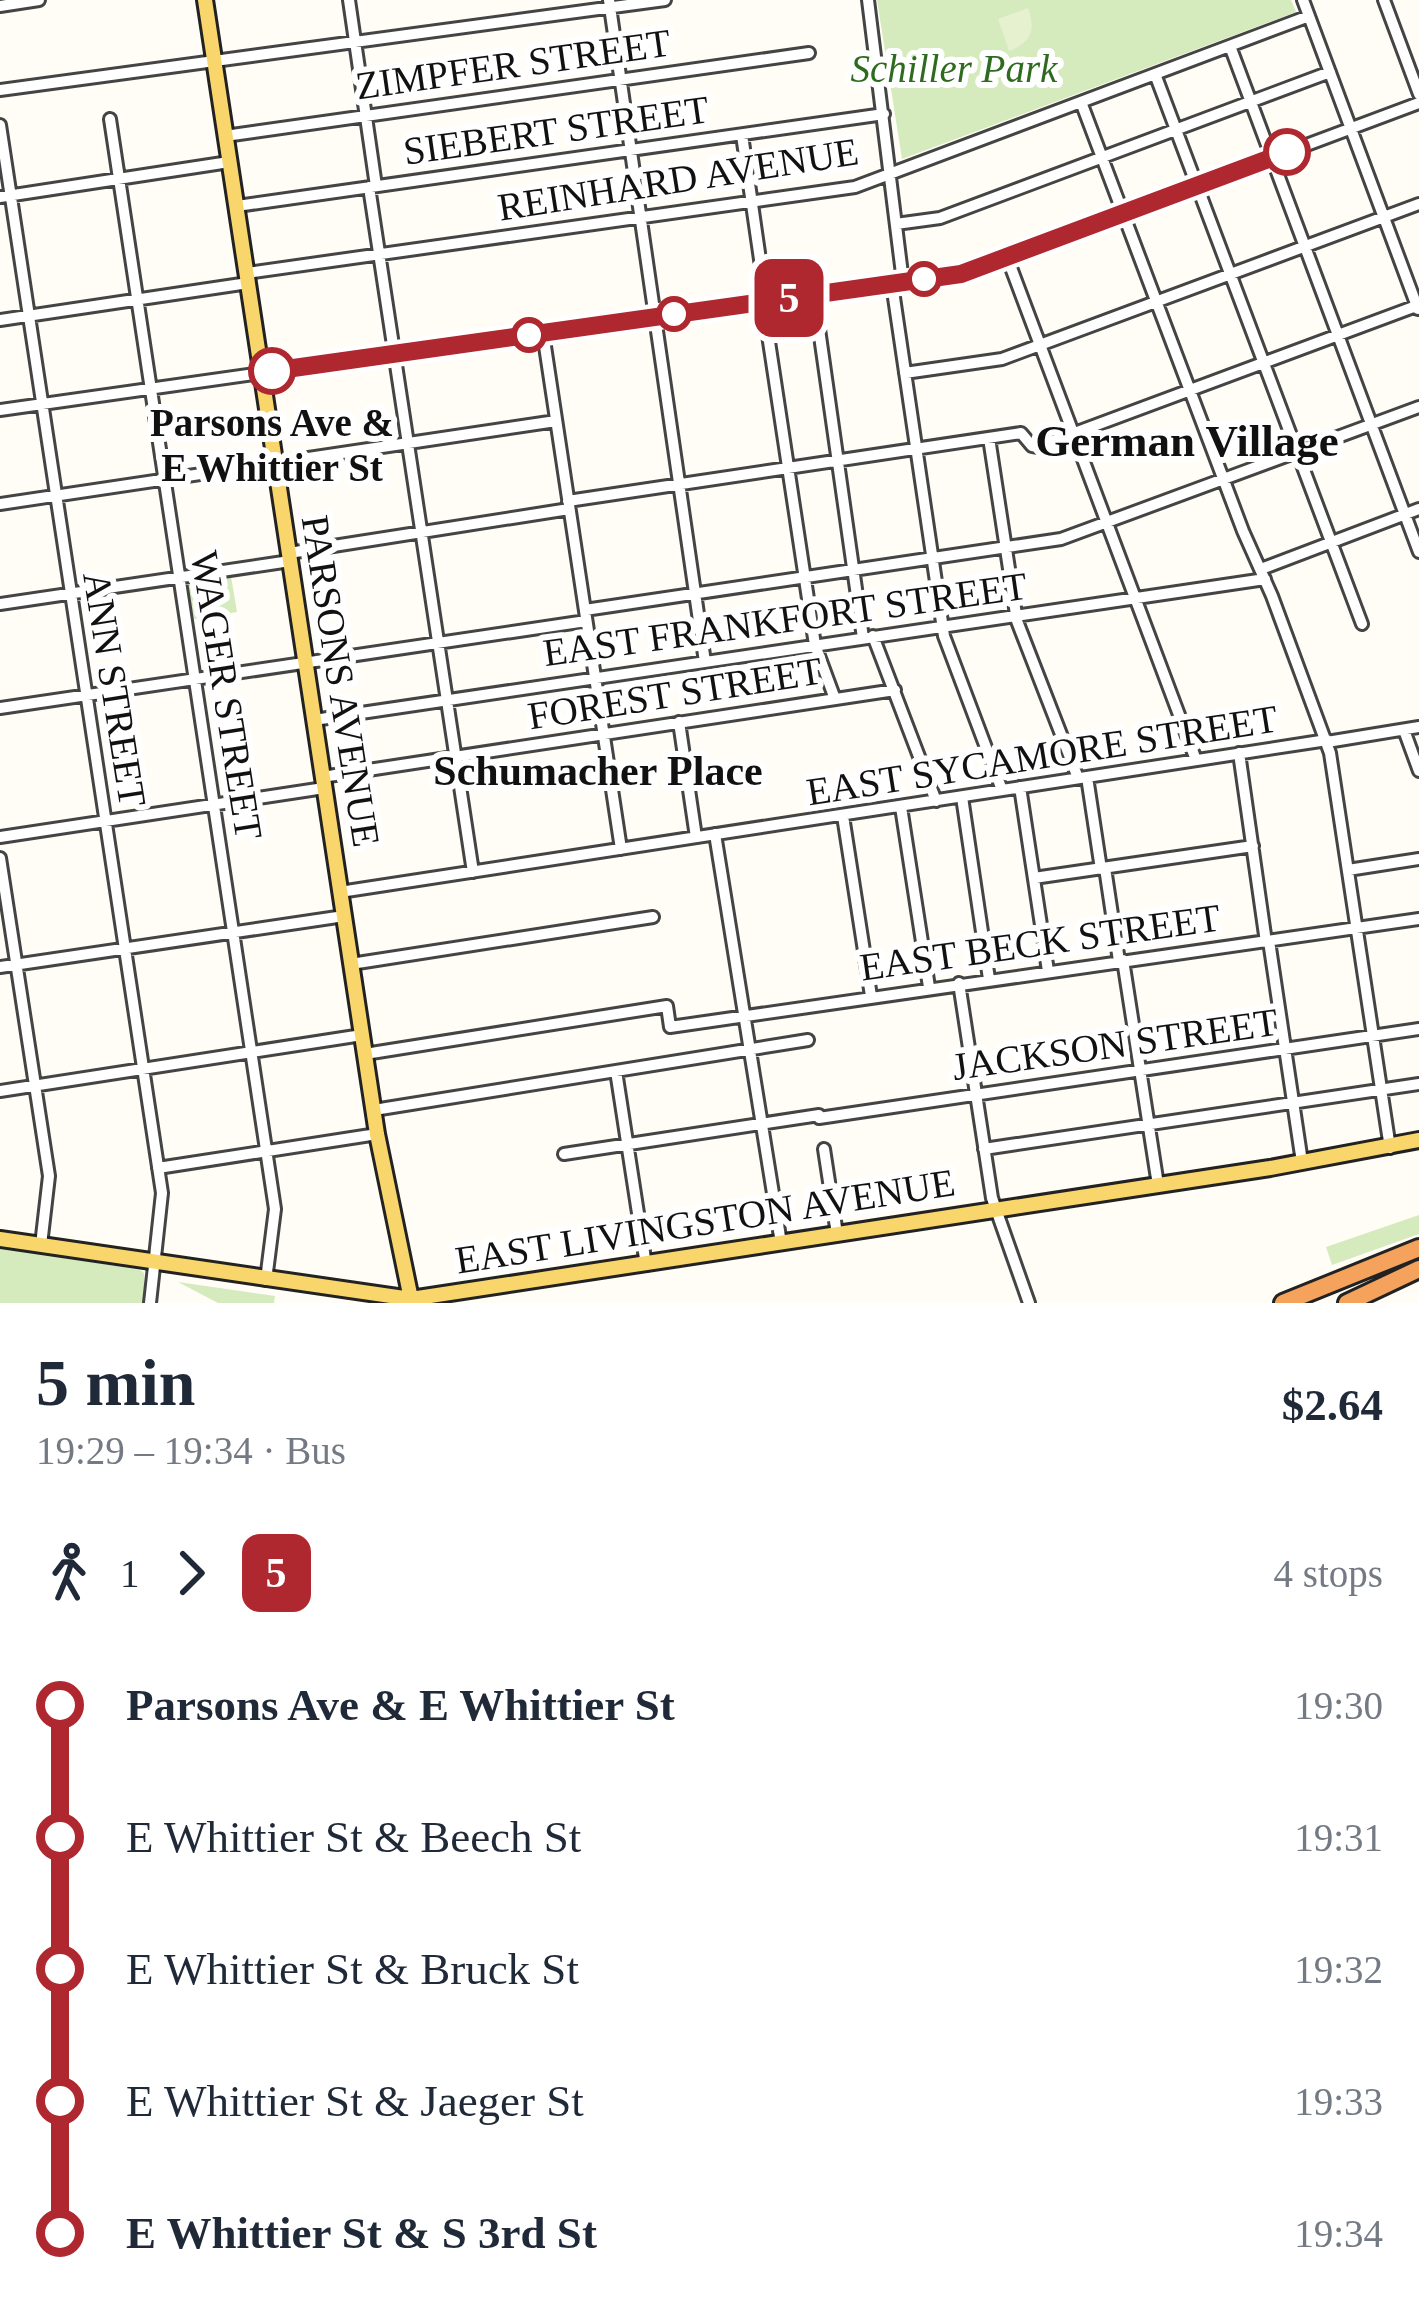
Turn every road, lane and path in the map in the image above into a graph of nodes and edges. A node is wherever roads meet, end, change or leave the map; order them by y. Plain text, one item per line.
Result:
1 (39, 0) edge
2 (205, 0) edge
3 (349, 0) edge
4 (665, 0) edge
5 (868, 0) edge
6 (1303, 0) edge
7 (1384, 0) edge
8 (609, 4) edge
9 (0, 6) edge
10 (1309, 16) junction
11 (356, 44) junction
12 (1230, 46) junction
13 (809, 53) dead end
14 (214, 61) junction
15 (1330, 72) junction
16 (1155, 74) junction
17 (621, 80) junction
18 (0, 90) edge
19 (1419, 94) edge
20 (1251, 101) junction
21 (1081, 103) junction
22 (1419, 104) edge
23 (884, 114) junction
24 (366, 115) junction
25 (110, 119) dead end
26 (0, 125) edge
27 (1351, 129) junction
28 (1176, 130) junction
29 (742, 135) junction
30 (225, 136) junction
31 (631, 151) junction
32 (1102, 158) junction
33 (1272, 158) junction
34 (230, 162) junction
35 (890, 174) junction
36 (119, 178) junction
37 (372, 186) junction
38 (1198, 186) junction
39 (5, 196) edge
40 (752, 202) junction
41 (1419, 204) edge
42 (237, 206) junction
43 (1124, 214) junction
44 (1384, 217) junction
45 (640, 218) junction
46 (896, 224) junction
47 (1305, 246) junction
48 (379, 255) junction
49 (1007, 257) junction
50 (1231, 274) junction
51 (247, 278) junction
52 (898, 283) junction
53 (814, 294) junction
54 (137, 300) junction
55 (764, 302) junction
56 (1156, 302) junction
57 (1418, 308) edge
58 (28, 316) junction
59 (654, 317) junction
60 (0, 320) edge
61 (542, 333) junction
62 (1338, 335) junction
63 (1040, 345) junction
64 (394, 354) junction
65 (1264, 363) junction
66 (261, 372) junction
67 (905, 373) junction
68 (150, 389) junction
69 (1190, 391) junction
70 (41, 404) junction
71 (1419, 406) edge
72 (0, 410) edge
73 (556, 421) junction
74 (1372, 424) junction
75 (1073, 434) junction
76 (989, 438) junction
77 (407, 443) junction
78 (916, 448) junction
79 (1297, 452) junction
80 (838, 460) junction
81 (275, 464) junction
82 (787, 468) junction
83 (1224, 480) junction
84 (164, 481) junction
85 (679, 484) junction
86 (55, 496) junction
87 (0, 504) edge
88 (569, 505) junction
89 (1419, 509) edge
90 (1405, 514) junction
91 (1106, 523) junction
92 (421, 532) junction
93 (1331, 542) junction
94 (1005, 548) junction
95 (1419, 552) edge
96 (290, 557) junction
97 (932, 558) junction
98 (853, 570) junction
99 (1263, 574) junction
100 (179, 578) junction
101 (803, 578) junction
102 (70, 594) junction
103 (694, 594) junction
104 (1134, 598) junction
105 (0, 604) edge
106 (586, 615) junction
107 (1016, 615) junction
108 (1362, 624) dead end
109 (943, 626) junction
110 (868, 637) junction
111 (438, 643) junction
112 (815, 645) junction
113 (705, 662) junction
114 (306, 663) junction
115 (596, 678) junction
116 (194, 679) junction
117 (895, 690) junction
118 (86, 695) junction
119 (835, 699) junction
120 (446, 700) junction
121 (0, 708) edge
122 (314, 721) junction
123 (679, 722) junction
124 (1419, 727) edge
125 (1404, 730) junction
126 (603, 734) junction
127 (1327, 741) junction
128 (1239, 753) junction
129 (455, 757) junction
130 (1196, 760) junction
131 (1419, 771) edge
132 (1082, 778) junction
133 (323, 783) junction
134 (1020, 787) junction
135 (1002, 790) junction
136 (962, 797) junction
137 (936, 801) junction
138 (213, 805) junction
139 (902, 807) junction
140 (843, 816) junction
141 (105, 821) junction
142 (715, 834) junction
143 (0, 837) edge
144 (697, 837) junction
145 (1252, 846) junction
146 (621, 849) junction
147 (0, 858) edge
148 (1419, 859) edge
149 (1103, 868) junction
150 (1348, 870) junction
151 (472, 872) junction
152 (1034, 878) junction
153 (340, 892) junction
154 (344, 916) junction
155 (653, 917) dead end
156 (1419, 919) edge
157 (1357, 928) junction
158 (232, 932) junction
159 (1268, 941) junction
160 (124, 948) junction
161 (1121, 961) junction
162 (16, 964) junction
163 (351, 964) junction
164 (0, 967) edge
165 (1048, 971) junction
166 (989, 979) junction
167 (959, 983) junction
168 (929, 987) junction
169 (871, 996) junction
170 (742, 1016) junction
171 (1419, 1029) edge
172 (362, 1035) junction
173 (1373, 1037) junction
174 (808, 1040) dead end
175 (1285, 1048) junction
176 (749, 1050) junction
177 (251, 1053) junction
178 (365, 1054) junction
179 (143, 1069) junction
180 (1140, 1070) junction
181 (616, 1071) junction
182 (1419, 1084) edge
183 (35, 1086) junction
184 (0, 1090) edge
185 (1381, 1090) junction
186 (976, 1095) junction
187 (1293, 1103) junction
188 (374, 1110) junction
189 (762, 1124) junction
190 (1148, 1125) junction
191 (377, 1135) junction
192 (628, 1144) junction
193 (1419, 1144) edge
194 (1394, 1147) junction
195 (824, 1149) dead end
196 (984, 1149) junction
197 (266, 1151) junction
198 (564, 1154) dead end
199 (1303, 1162) junction
200 (158, 1168) junction
201 (1158, 1185) junction
202 (994, 1210) junction
203 (837, 1234) junction
204 (0, 1239) edge
205 (781, 1243) junction
206 (41, 1245) junction
207 (1419, 1248) edge
208 (154, 1262) junction
209 (646, 1264) junction
210 (1419, 1269) edge
211 (266, 1280) junction
212 (411, 1302) edge
213 (150, 1303) edge
214 (1029, 1303) edge
215 (1282, 1303) edge
216 (1347, 1303) edge

1 - 9 street
2 - 14 main road, PARSONS AVENUE
3 - 11 street
4 - 8 street
5 - 23 street
6 - 10 street
7 - 19 street
8 - 11 street
8 - 17 street
10 - 12 street, REINHARD AVENUE
10 - 15 street
11 - 14 street
11 - 24 street
12 - 16 street, REINHARD AVENUE
12 - 20 street
13 - 17 street, ZIMPFER STREET
14 - 18 street
14 - 30 main road, PARSONS AVENUE
15 - 20 street
15 - 27 street
16 - 21 street, REINHARD AVENUE
16 - 28 street
17 - 24 street, ZIMPFER STREET
17 - 31 street
20 - 28 street
20 - 33 street
21 - 32 street
21 - 35 street, REINHARD AVENUE
22 - 27 street
23 - 29 street, SIEBERT STREET
23 - 35 street
24 - 30 street, ZIMPFER STREET
24 - 37 street
25 - 36 street, WAGER STREET
26 - 39 street, ANN STREET
27 - 33 street
27 - 44 street
28 - 32 street
28 - 38 street
29 - 31 street, SIEBERT STREET
29 - 40 street
30 - 34 main road, PARSONS AVENUE
31 - 37 street, SIEBERT STREET
31 - 45 street
32 - 43 street
32 - 46 street
33 - 38 street
33 - 47 street
34 - 36 street
34 - 42 main road, PARSONS AVENUE
35 - 40 street, REINHARD AVENUE
35 - 46 street
36 - 39 street
36 - 54 street, WAGER STREET
37 - 42 street, SIEBERT STREET
37 - 48 street
38 - 43 street
38 - 50 street
39 - 58 street, ANN STREET
40 - 45 street, REINHARD AVENUE
40 - 55 street
41 - 44 street
42 - 51 main road, PARSONS AVENUE
43 - 49 street
43 - 56 street
44 - 47 street
44 - 57 street
45 - 48 street, REINHARD AVENUE
45 - 59 street
46 - 52 street
47 - 50 street
47 - 62 street
48 - 51 street, REINHARD AVENUE
48 - 64 street
49 - 52 street
49 - 63 street
50 - 56 street
50 - 65 street
51 - 54 street, REINHARD AVENUE
51 - 66 main road, PARSONS AVENUE
52 - 53 street
52 - 67 street
53 - 55 street
53 - 80 street
54 - 58 street, REINHARD AVENUE
54 - 68 street, WAGER STREET
55 - 59 street
55 - 82 street
56 - 63 street
56 - 69 street
57 - 62 street
58 - 60 street, REINHARD AVENUE
58 - 70 street, ANN STREET
59 - 61 street
59 - 85 street
61 - 64 street
61 - 73 street
62 - 65 street
62 - 74 street
63 - 67 street
63 - 75 street
64 - 66 street
64 - 77 street
65 - 69 street
65 - 79 street
66 - 68 street
66 - 81 main road, PARSONS AVENUE
67 - 78 street
68 - 70 street
68 - 84 street, WAGER STREET
69 - 75 street
69 - 83 street
70 - 72 street
70 - 86 street, ANN STREET
71 - 74 street
73 - 77 street
73 - 88 street
74 - 79 street
74 - 90 street
75 - 76 street
75 - 91 street
76 - 78 street
76 - 94 street
77 - 81 street
77 - 92 street
78 - 80 street
78 - 97 street
79 - 83 street
79 - 93 street
80 - 82 street
80 - 98 street
81 - 84 street
81 - 96 main road, PARSONS AVENUE
82 - 85 street
82 - 101 street
83 - 91 street
83 - 99 street
84 - 86 street
84 - 100 street, WAGER STREET
85 - 88 street
85 - 103 street
86 - 87 street
86 - 102 street, ANN STREET
88 - 92 street
88 - 106 street
89 - 90 street, EAST FRANKFORT STREET
90 - 93 street, EAST FRANKFORT STREET
90 - 95 street
91 - 94 street
91 - 104 street
92 - 96 street
92 - 111 street
93 - 99 street, EAST FRANKFORT STREET
93 - 108 street
94 - 97 street
94 - 107 street
96 - 100 street
96 - 114 main road, PARSONS AVENUE
97 - 98 street
97 - 109 street
98 - 101 street
98 - 110 street
99 - 104 street, EAST FRANKFORT STREET
99 - 127 street
100 - 102 street
100 - 116 street, WAGER STREET
101 - 103 street
101 - 112 street
102 - 105 street
102 - 118 street, ANN STREET
103 - 106 street
103 - 113 street
104 - 107 street, EAST FRANKFORT STREET
104 - 130 street
106 - 111 street
106 - 115 street
107 - 109 street, EAST FRANKFORT STREET
107 - 132 street
109 - 110 street, EAST FRANKFORT STREET
109 - 135 street
110 - 112 street, EAST FRANKFORT STREET
110 - 117 street
111 - 114 street
111 - 120 street
112 - 113 street, EAST FRANKFORT STREET
112 - 119 street
113 - 115 street, EAST FRANKFORT STREET
114 - 116 street
114 - 122 main road, PARSONS AVENUE
115 - 120 street, EAST FRANKFORT STREET
115 - 126 street
116 - 118 street
116 - 138 street, WAGER STREET
117 - 119 street, FOREST STREET
117 - 137 street
118 - 121 street
118 - 141 street, ANN STREET
119 - 123 street, FOREST STREET
120 - 122 street, EAST FRANKFORT STREET
120 - 129 street
122 - 133 main road, PARSONS AVENUE
123 - 126 street, FOREST STREET
123 - 144 street
124 - 125 street, EAST SYCAMORE STREET
125 - 127 street, EAST SYCAMORE STREET
125 - 131 street
126 - 129 street, FOREST STREET
126 - 146 street
127 - 128 street, EAST SYCAMORE STREET
127 - 150 street
128 - 130 street, EAST SYCAMORE STREET
128 - 145 street
129 - 133 street, FOREST STREET
129 - 151 street
130 - 132 street, EAST SYCAMORE STREET
132 - 134 street, EAST SYCAMORE STREET
132 - 149 street
133 - 138 street, FOREST STREET
133 - 153 main road, PARSONS AVENUE
134 - 135 street, EAST SYCAMORE STREET
134 - 152 street
135 - 136 street, EAST SYCAMORE STREET
136 - 137 street, EAST SYCAMORE STREET
136 - 166 street
137 - 139 street, EAST SYCAMORE STREET
138 - 141 street, FOREST STREET
138 - 158 street, WAGER STREET
139 - 140 street, EAST SYCAMORE STREET
139 - 168 street
140 - 142 street, EAST SYCAMORE STREET
140 - 169 street
141 - 143 street, FOREST STREET
141 - 160 street, ANN STREET
142 - 144 street, EAST SYCAMORE STREET
142 - 170 street
144 - 146 street, EAST SYCAMORE STREET
145 - 149 street
145 - 159 street
146 - 151 street, EAST SYCAMORE STREET
147 - 162 street
148 - 150 street
149 - 152 street
149 - 161 street
150 - 157 street
151 - 153 street, EAST SYCAMORE STREET
152 - 165 street
153 - 154 main road, PARSONS AVENUE
154 - 158 street
154 - 163 main road, PARSONS AVENUE
155 - 163 street
156 - 157 street, EAST BECK STREET
157 - 159 street, EAST BECK STREET
157 - 173 street
158 - 160 street
158 - 177 street, WAGER STREET
159 - 161 street, EAST BECK STREET
159 - 175 street
160 - 162 street
160 - 179 street, ANN STREET
161 - 165 street, EAST BECK STREET
161 - 180 street
162 - 164 street
162 - 183 street
163 - 172 main road, PARSONS AVENUE
165 - 166 street, EAST BECK STREET
166 - 167 street, EAST BECK STREET
167 - 168 street, EAST BECK STREET
167 - 186 street
168 - 169 street, EAST BECK STREET
169 - 170 street, EAST BECK STREET
170 - 176 street
170 - 178 street, EAST BECK STREET
171 - 173 street, JACKSON STREET
172 - 177 street
172 - 178 main road, PARSONS AVENUE
173 - 175 street, JACKSON STREET
173 - 185 street
174 - 176 street
175 - 180 street, JACKSON STREET
175 - 187 street
176 - 181 street
176 - 189 street
177 - 179 street
177 - 197 street, WAGER STREET
178 - 188 main road, PARSONS AVENUE
179 - 183 street
179 - 200 street, ANN STREET
180 - 186 street, JACKSON STREET
180 - 190 street
181 - 188 street
181 - 192 street
182 - 185 street
183 - 184 street
183 - 206 street
185 - 187 street
185 - 194 street
186 - 189 street, JACKSON STREET
186 - 196 street
187 - 190 street
187 - 199 street
188 - 191 main road, PARSONS AVENUE
189 - 192 street, JACKSON STREET
189 - 205 street
190 - 196 street
190 - 201 street
191 - 197 street
191 - 212 main road, PARSONS AVENUE
192 - 198 street, JACKSON STREET
192 - 209 street
193 - 194 main road, EAST LIVINGSTON AVENUE
194 - 199 main road, EAST LIVINGSTON AVENUE
195 - 203 street
196 - 202 street
197 - 200 street
197 - 211 street, WAGER STREET
199 - 201 main road, EAST LIVINGSTON AVENUE
200 - 208 street, ANN STREET
201 - 202 main road, EAST LIVINGSTON AVENUE
202 - 203 main road, EAST LIVINGSTON AVENUE
202 - 214 street
203 - 205 main road, EAST LIVINGSTON AVENUE
204 - 206 main road, EAST LIVINGSTON AVENUE
205 - 209 main road, EAST LIVINGSTON AVENUE
206 - 208 main road, EAST LIVINGSTON AVENUE
207 - 215 highway
208 - 211 main road, EAST LIVINGSTON AVENUE
208 - 213 street, ANN STREET
209 - 212 main road, EAST LIVINGSTON AVENUE
210 - 216 highway
211 - 212 main road, EAST LIVINGSTON AVENUE

